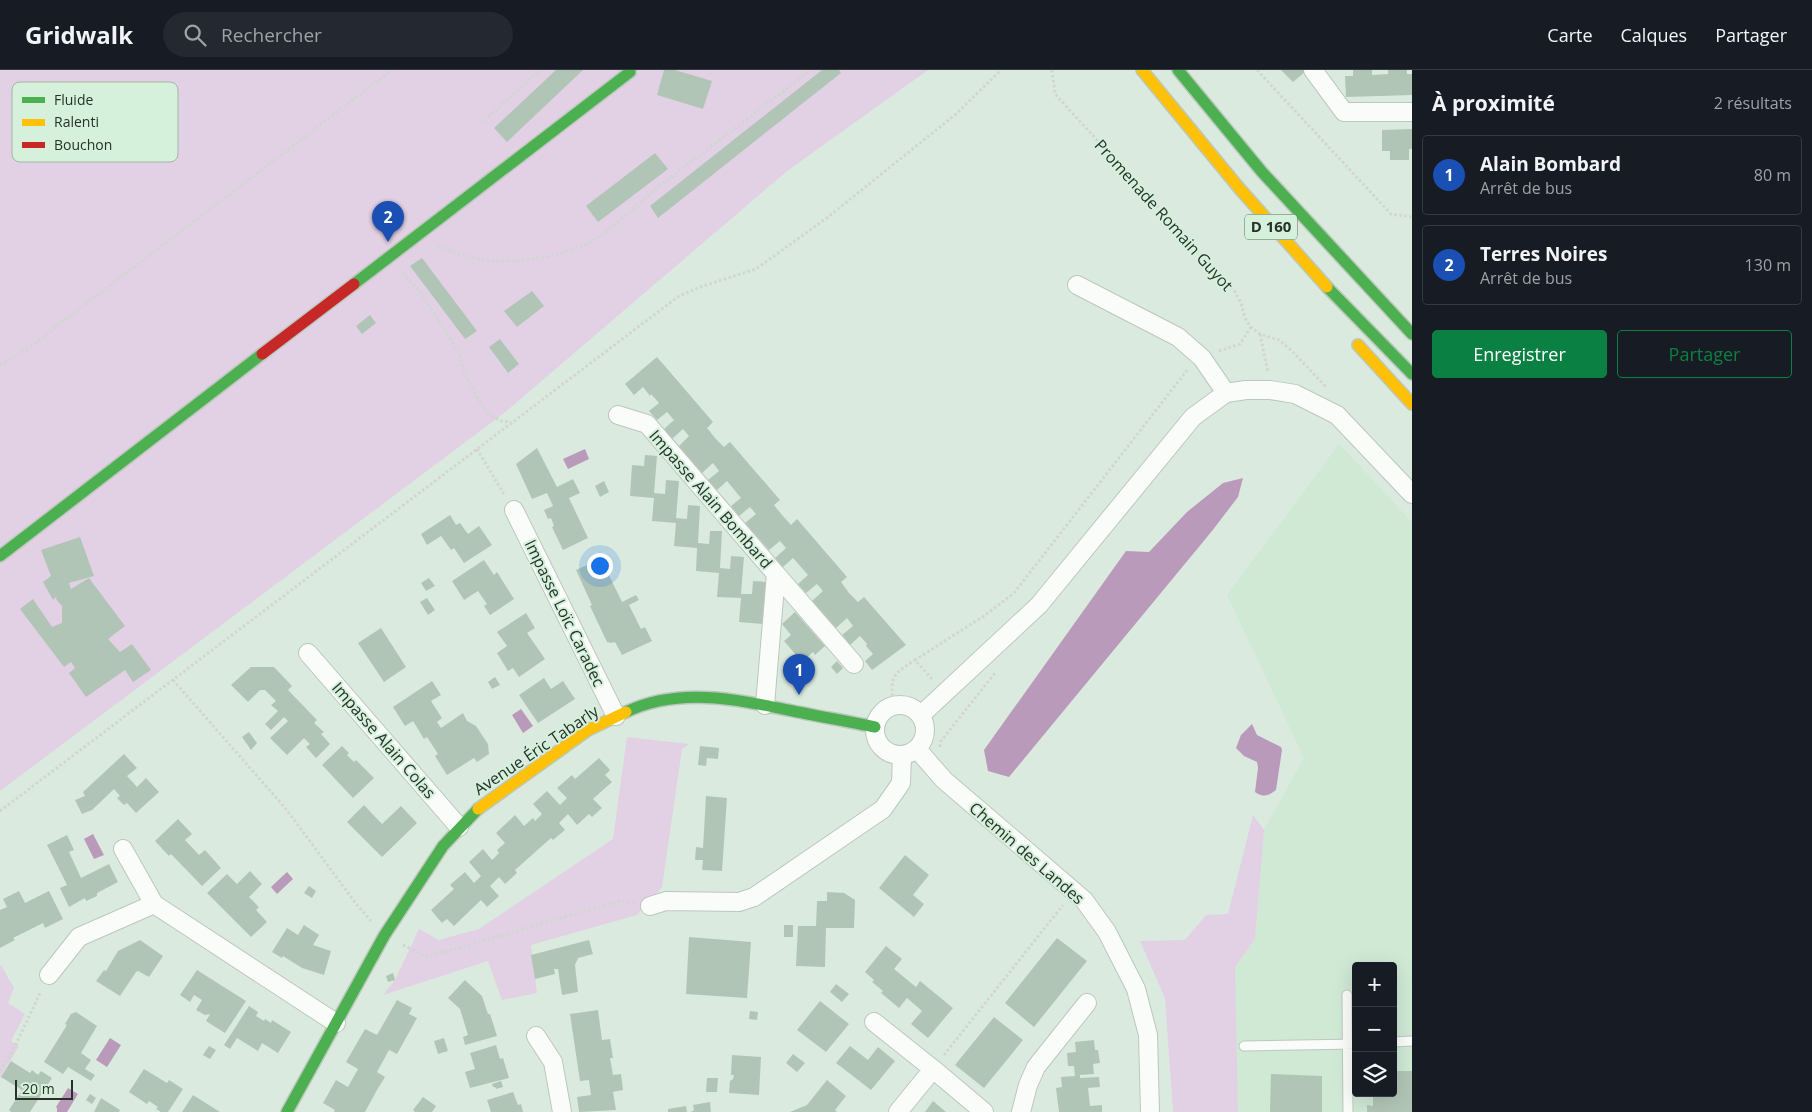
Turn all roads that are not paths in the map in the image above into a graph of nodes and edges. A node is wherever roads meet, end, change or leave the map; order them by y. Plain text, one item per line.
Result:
1 (1142, 70) edge
2 (1178, 70) edge
3 (1313, 70) edge
4 (631, 71) edge
5 (1209, 112) junction
6 (1412, 112) edge
7 (1187, 127) junction
8 (1256, 146) dead end
9 (1213, 176) dead end
10 (1333, 231) dead end
11 (1077, 285) dead end
12 (1391, 294) dead end
13 (1412, 334) edge
14 (1350, 336) dead end
15 (1412, 374) edge
16 (1226, 393) junction
17 (1412, 404) edge
18 (618, 415) dead end
19 (1412, 494) edge
20 (514, 510) road end
21 (0, 556) edge
22 (776, 574) junction
23 (308, 653) dead end
24 (854, 664) dead end
25 (765, 705) junction
26 (921, 715) junction
27 (616, 716) junction
28 (875, 727) junction
29 (909, 752) junction
30 (460, 827) junction
31 (123, 849) dead end
32 (154, 904) junction
33 (650, 906) road end
34 (49, 975) road end
35 (1347, 995) dead end
36 (1087, 1004) dead end
37 (874, 1022) dead end
38 (336, 1023) junction
39 (536, 1036) dead end
40 (1412, 1041) edge
41 (1397, 1042) edge
42 (1352, 1044) edge
43 (1244, 1046) dead end
44 (933, 1070) junction
45 (287, 1112) edge
46 (562, 1112) edge
47 (898, 1112) edge
48 (984, 1112) edge
49 (1021, 1112) edge
50 (1150, 1112) edge
51 (1348, 1112) edge

1 - 7 main road, D 160
2 - 5 main road, D 160
3 - 6 street
4 - 21 main road
5 - 8 main road, D 160
5 - 13 main road, D 160
7 - 9 main road, D 160
7 - 15 main road, D 160
10 - 12 main road
11 - 16 street
14 - 17 main road
16 - 19 street
16 - 26 street
18 - 22 street, Impasse Alain Bombard
20 - 27 street, Impasse Loïc Caradec
22 - 24 street, Impasse Alain Bombard
22 - 25 street, Impasse Alain Bombard
23 - 30 street, Impasse Alain Colas
25 - 27 main road, Avenue Éric Tabarly
25 - 28 main road, Avenue Éric Tabarly
26 - 28 street
26 - 29 street
27 - 30 main road, Avenue Éric Tabarly
28 - 29 street
29 - 33 street
29 - 50 street, Chemin des Landes
30 - 38 main road, Avenue Éric Tabarly
31 - 32 street
32 - 34 street
32 - 38 street
35 - 42 lane
36 - 49 street
37 - 44 street
38 - 45 main road, Avenue Éric Tabarly
39 - 46 street
40 - 41 lane
42 - 43 lane
42 - 51 lane
44 - 47 street
44 - 48 street

